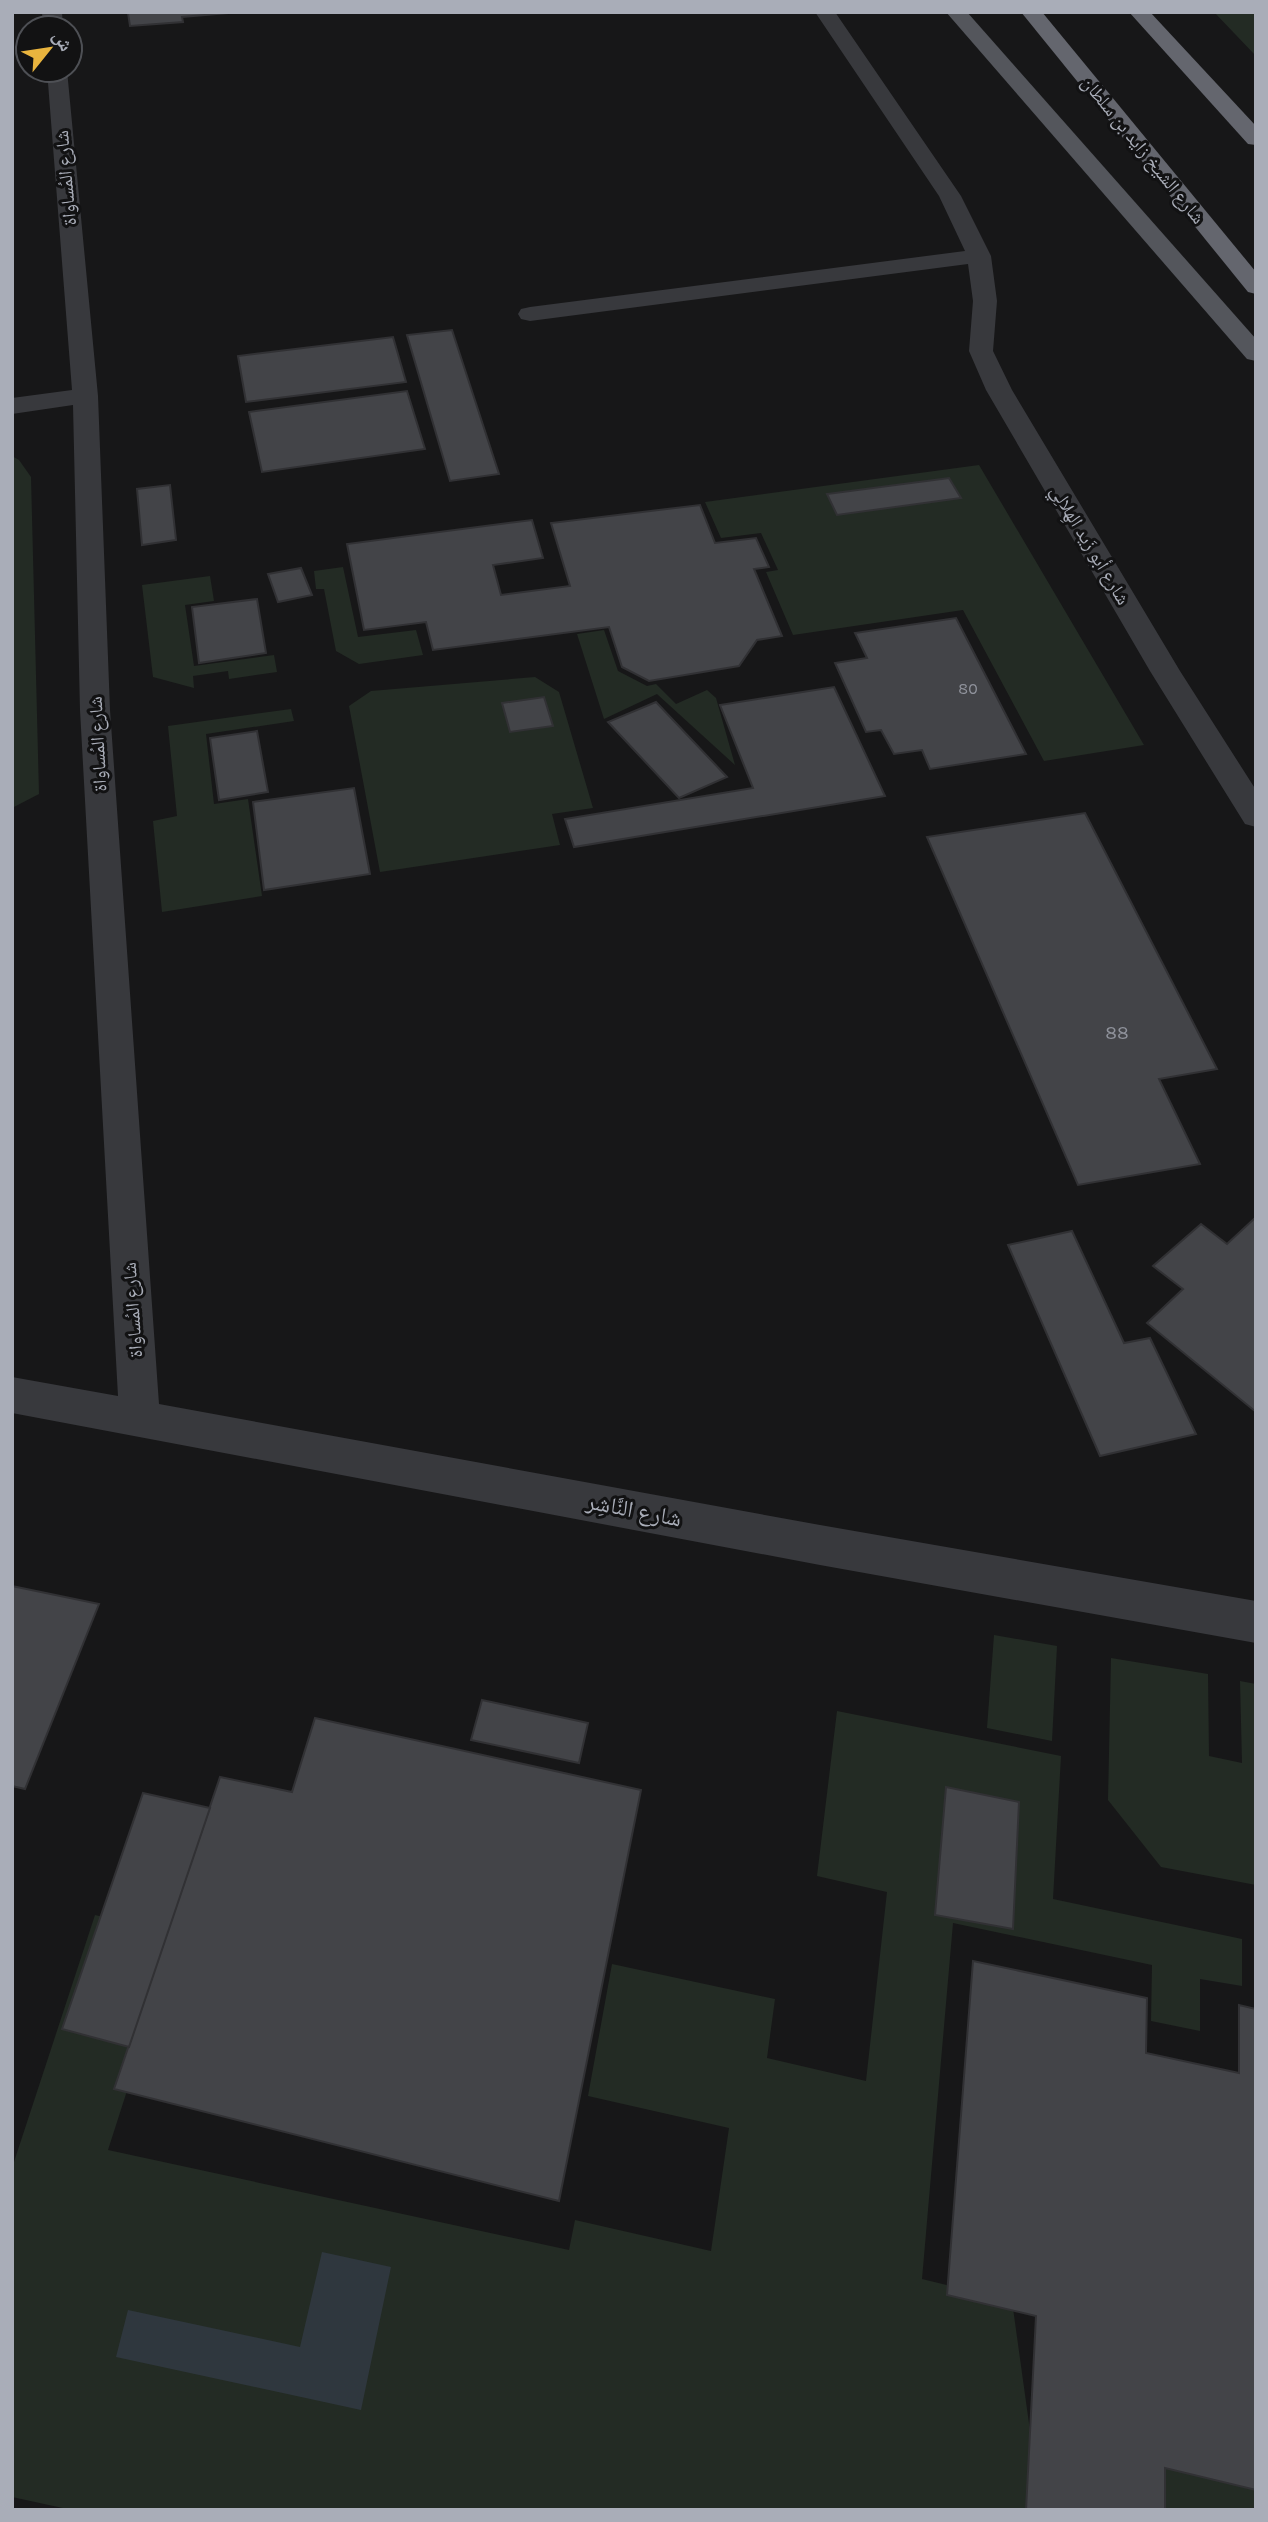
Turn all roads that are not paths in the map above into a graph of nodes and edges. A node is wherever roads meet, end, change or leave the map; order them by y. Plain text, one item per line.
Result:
1 (825, 12) edge
2 (956, 12) edge
3 (1031, 12) edge
4 (1139, 12) edge
5 (58, 84) edge
6 (1256, 139) edge
7 (979, 256) junction
8 (1256, 287) edge
9 (530, 314) dead end
10 (1256, 354) edge
11 (85, 396) junction
12 (12, 406) edge
13 (1256, 817) edge
14 (12, 1395) edge
15 (140, 1418) junction
16 (1256, 1622) edge

1 - 7 street, شارع أبو زَيد الهِلالِي
2 - 10 main road
3 - 8 highway, شارع الشيخ زايد بن سلطان
4 - 6 highway
5 - 11 street, شارع المُساواة
7 - 9 street
7 - 13 street, شارع أبو زَيد الهِلالِي
11 - 12 street
11 - 15 street, شارع المُساواة
14 - 15 street, شارع النَّاشِر
15 - 16 street, شارع النَّاشِر

